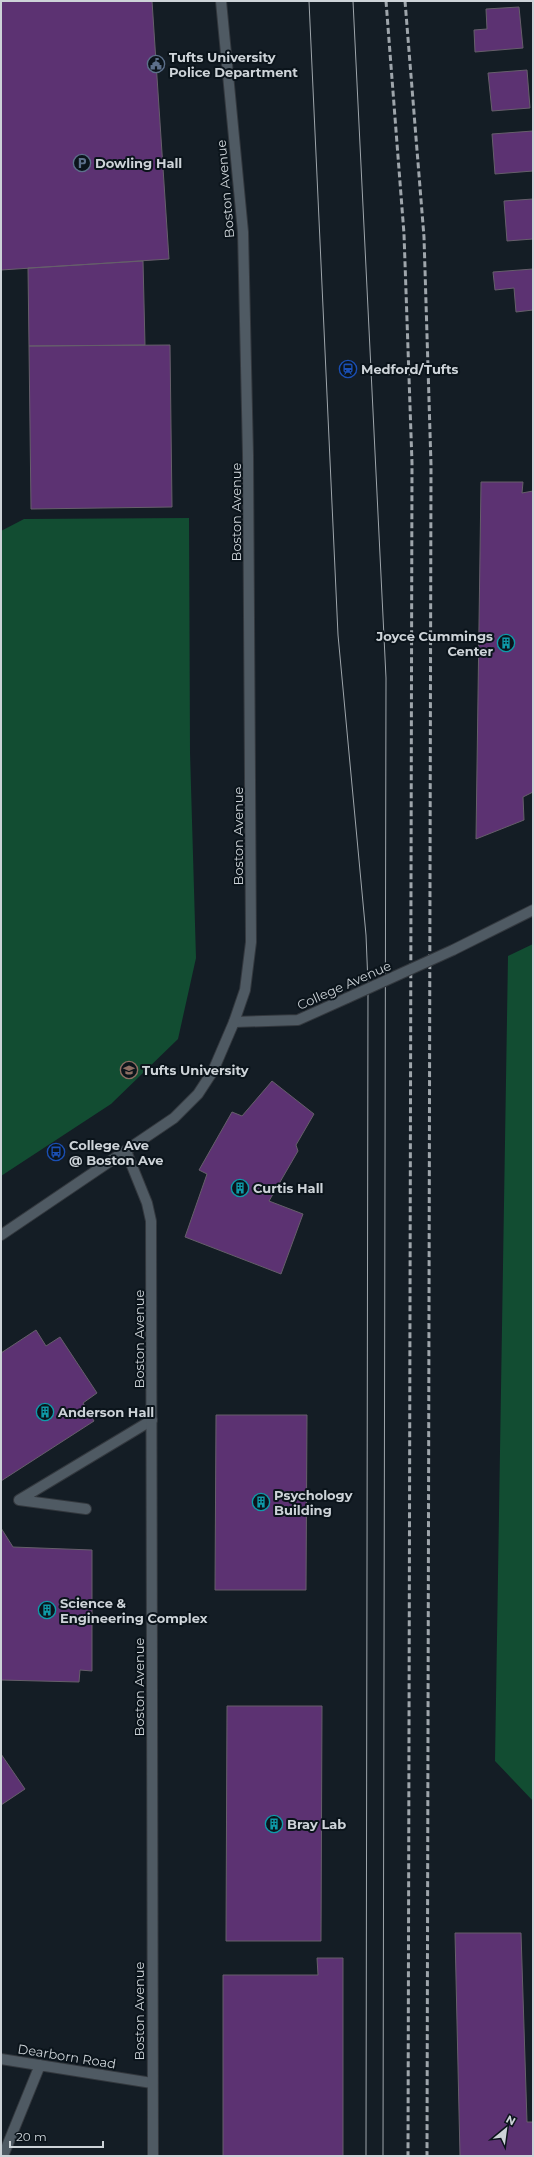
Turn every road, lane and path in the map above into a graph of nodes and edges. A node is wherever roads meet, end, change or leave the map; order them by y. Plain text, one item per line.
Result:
1 (221, 1) edge
2 (533, 910) edge
3 (234, 1022) junction
4 (126, 1151) junction
5 (1, 1235) edge
6 (152, 1420) junction
7 (86, 1509) dead end
8 (1, 2059) edge
9 (40, 2065) junction
10 (152, 2083) junction
11 (3, 2156) edge
12 (152, 2156) edge

1 - 3 street, Boston Avenue
2 - 3 street, College Avenue, bridge
3 - 4 street
4 - 5 street
4 - 6 street, Boston Avenue
6 - 7 street
6 - 10 street, Boston Avenue
8 - 9 street, Dearborn Road
9 - 10 street, Dearborn Road
9 - 11 street
10 - 12 street, Boston Avenue

